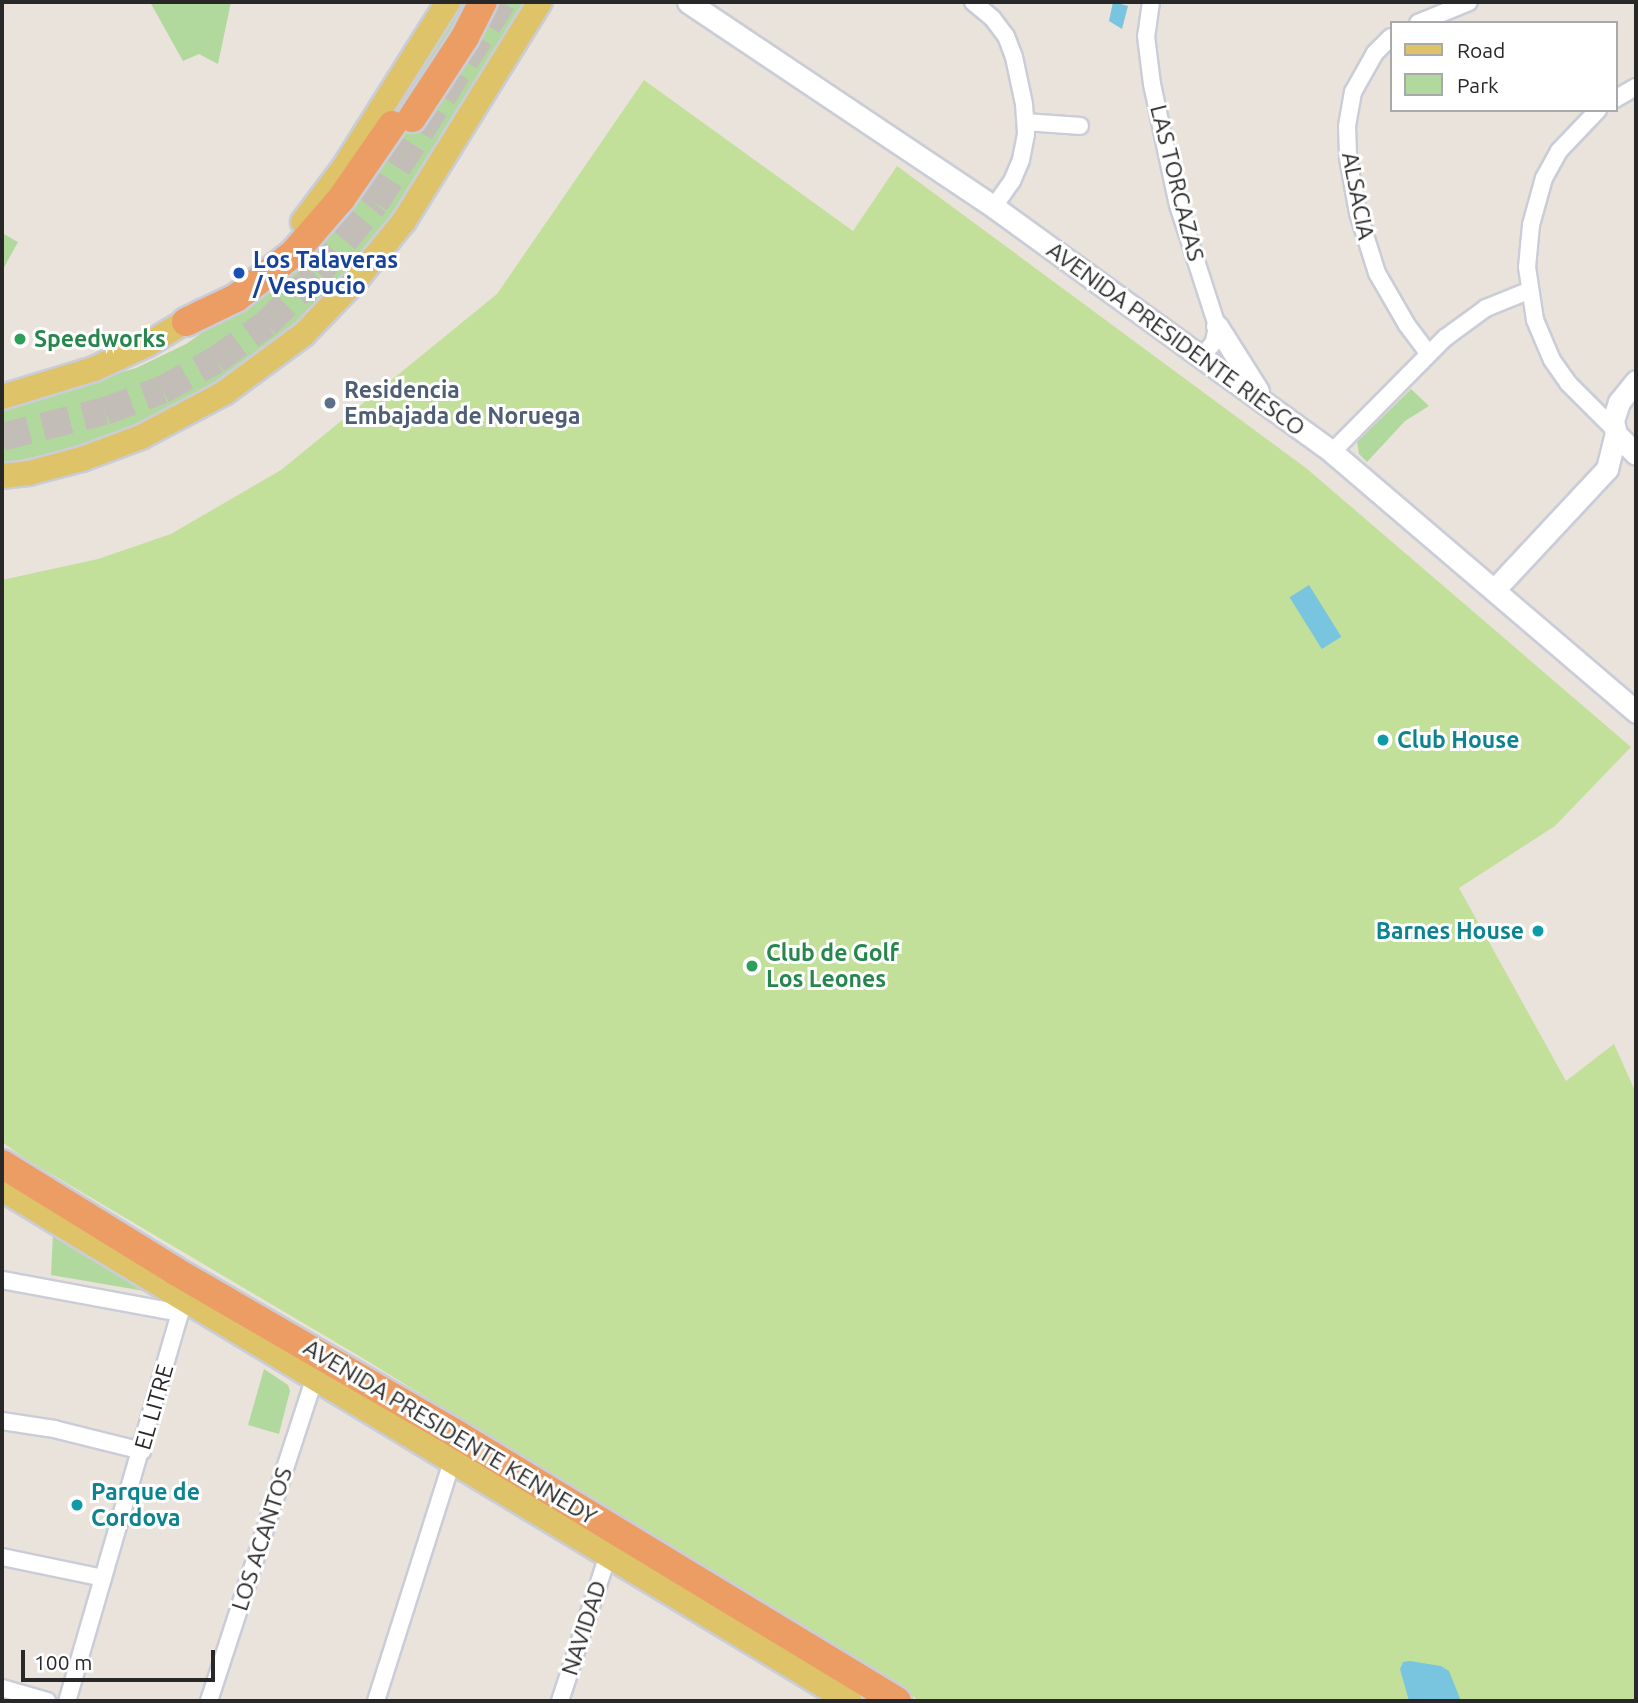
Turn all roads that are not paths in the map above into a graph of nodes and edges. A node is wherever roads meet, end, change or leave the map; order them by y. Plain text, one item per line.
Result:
1 (448, 2) edge
2 (483, 2) edge
3 (540, 2) edge
4 (688, 2) edge
5 (973, 2) edge
6 (1151, 2) edge
7 (1469, 2) edge
8 (1423, 21) edge
9 (1390, 38) edge
10 (1636, 87) edge
11 (1617, 98) edge
12 (1596, 112) edge
13 (1026, 121) junction
14 (1080, 126) dead end
15 (994, 208) junction
16 (1528, 291) junction
17 (186, 322) junction
18 (1217, 326) junction
19 (1428, 353) junction
20 (1201, 358) junction
21 (1636, 382) edge
22 (2, 397) edge
23 (1273, 408) junction
24 (1615, 431) junction
25 (1332, 452) junction
26 (1636, 454) edge
27 (1636, 459) edge
28 (1607, 469) junction
29 (2, 476) edge
30 (1494, 590) junction
31 (1636, 712) edge
32 (2, 1164) edge
33 (2, 1189) edge
34 (2, 1280) edge
35 (180, 1313) junction
36 (241, 1333) junction
37 (315, 1377) junction
38 (2, 1421) edge
39 (142, 1451) junction
40 (452, 1461) junction
41 (608, 1555) junction
42 (2, 1557) edge
43 (103, 1578) junction
44 (2, 1688) edge
45 (47, 1701) edge
46 (67, 1701) edge
47 (209, 1701) edge
48 (376, 1701) edge
49 (560, 1701) edge
50 (849, 1701) edge
51 (897, 1701) edge

1 - 17 main road
2 - 17 highway
3 - 29 main road
4 - 15 main road, AVENIDA PRESIDENTE RIESCO
5 - 13 street
6 - 18 street, LAS TORCAZAS
7 - 8 street
9 - 19 street, ALSACIA
10 - 11 street
12 - 16 street
13 - 14 street
13 - 15 street
15 - 20 main road, AVENIDA PRESIDENTE RIESCO
16 - 19 street
16 - 24 street
17 - 22 main road
18 - 20 street
18 - 23 main road
19 - 25 street
20 - 23 main road, AVENIDA PRESIDENTE RIESCO
21 - 24 main road
23 - 25 main road, AVENIDA PRESIDENTE RIESCO
24 - 26 main road
24 - 28 main road
25 - 30 main road, AVENIDA PRESIDENTE RIESCO
27 - 28 main road
28 - 30 main road
30 - 31 main road, AVENIDA PRESIDENTE RIESCO
32 - 51 highway, AVENIDA PRESIDENTE KENNEDY
33 - 36 main road
34 - 35 street
35 - 36 main road
35 - 39 street, EL LITRE
36 - 37 main road
37 - 40 main road
37 - 47 street, LOS ACANTOS
38 - 39 street
39 - 43 street, EL LITRE
40 - 41 main road
40 - 48 street
41 - 49 street, NAVIDAD
41 - 50 main road
42 - 43 street
43 - 46 street, EL LITRE
44 - 45 street

